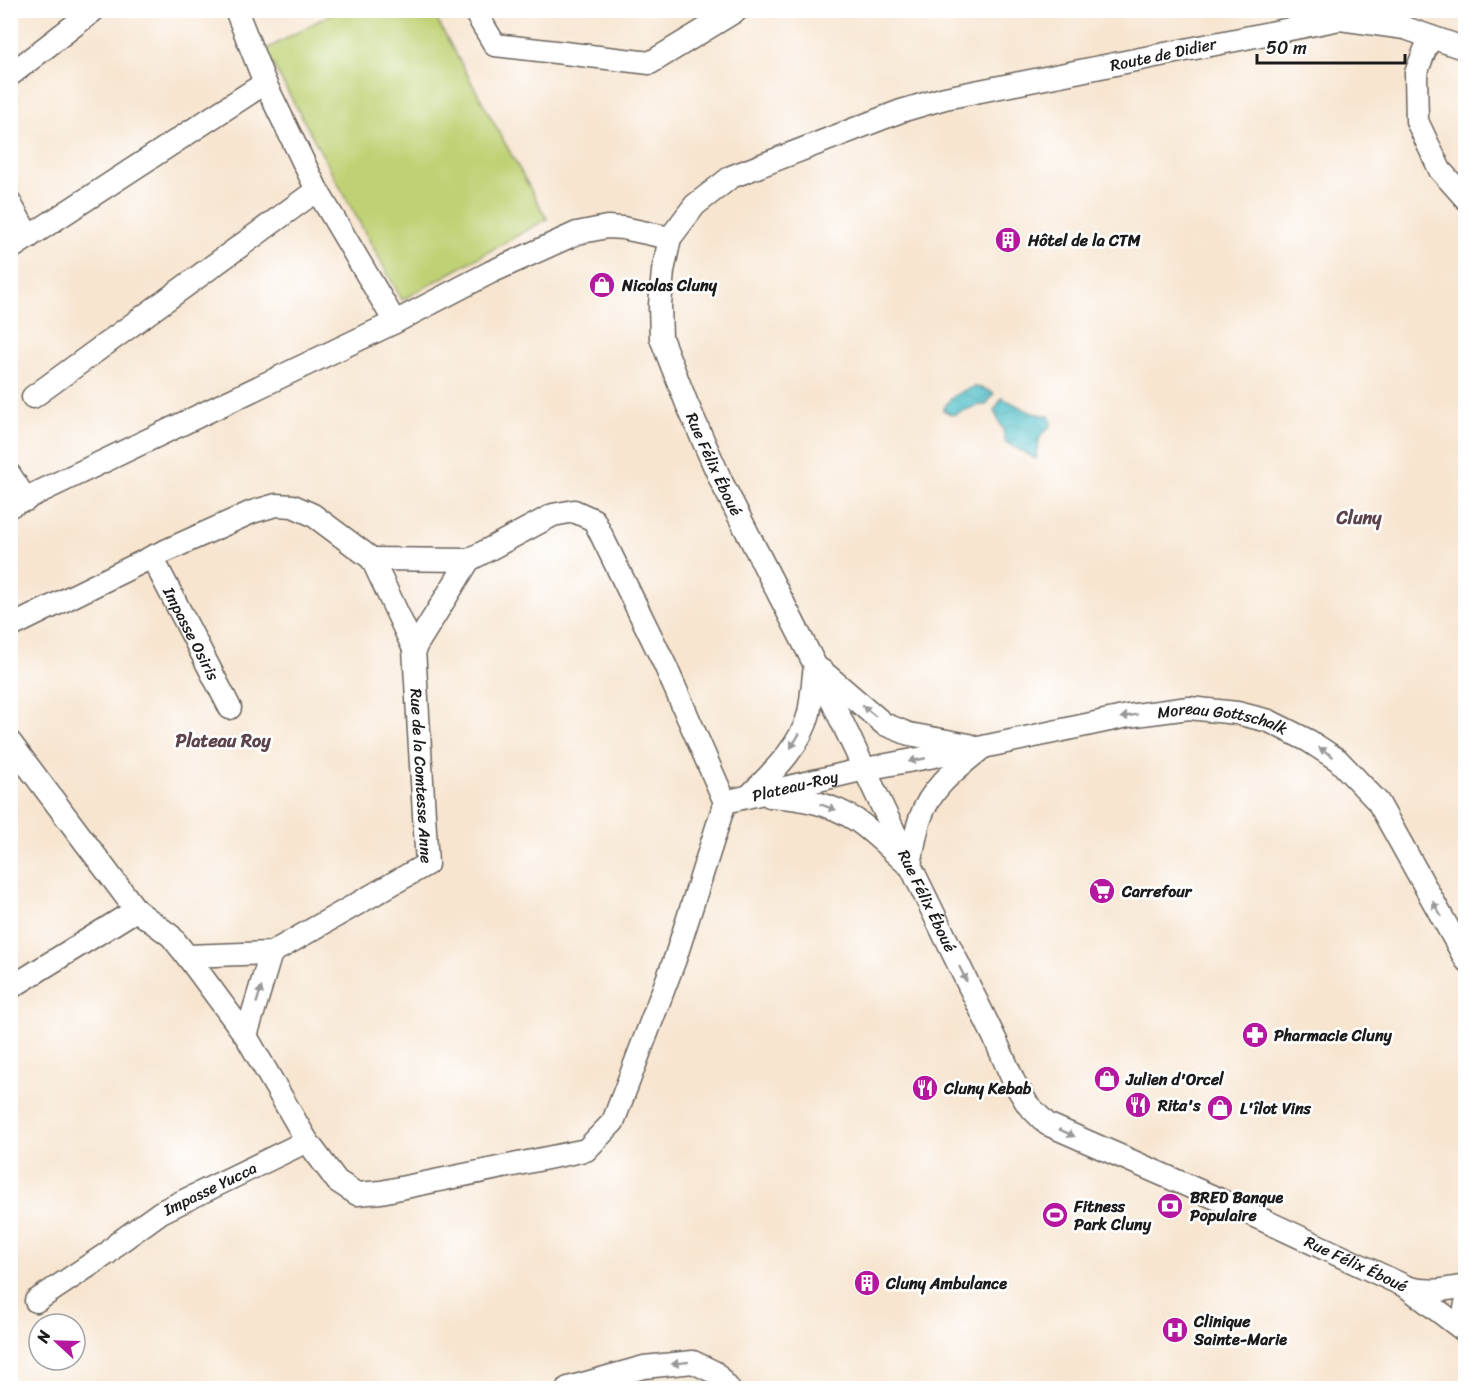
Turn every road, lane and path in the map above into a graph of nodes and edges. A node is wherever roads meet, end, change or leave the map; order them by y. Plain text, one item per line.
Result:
1 (93, 10) edge
2 (474, 10) edge
3 (737, 10) edge
4 (239, 12) edge
5 (1430, 37) junction
6 (1466, 49) edge
7 (10, 75) edge
8 (265, 83) junction
9 (317, 190) junction
10 (1466, 199) edge
11 (10, 204) edge
12 (670, 238) junction
13 (20, 243) edge
14 (395, 322) junction
15 (33, 397) dead end
16 (10, 475) edge
17 (18, 503) edge
18 (152, 557) junction
19 (372, 559) junction
20 (469, 560) junction
21 (10, 627) edge
22 (414, 649) junction
23 (815, 666) junction
24 (230, 708) dead end
25 (10, 742) edge
26 (983, 747) junction
27 (865, 769) junction
28 (750, 794) junction
29 (725, 802) junction
30 (910, 865) junction
31 (136, 910) junction
32 (271, 953) junction
33 (187, 956) junction
34 (1466, 960) edge
35 (10, 987) edge
36 (246, 1036) junction
37 (307, 1141) junction
38 (1466, 1286) edge
39 (1407, 1287) junction
40 (36, 1301) dead end
41 (1466, 1303) edge
42 (1466, 1326) edge
43 (1466, 1332) edge
44 (568, 1389) edge
45 (728, 1389) edge

1 - 7 street
2 - 3 street
4 - 8 street
5 - 6 street, Route de Didier
5 - 10 street
5 - 12 street, Route de Didier
8 - 9 street
8 - 13 street
9 - 14 street
9 - 15 street
11 - 13 street
12 - 14 street
12 - 23 street, Rue Félix Éboué
14 - 17 street
16 - 17 street
18 - 19 street, Rue de la Comtesse Anne
18 - 21 street, Rue de la Comtesse Anne
18 - 24 street, Impasse Osiris
19 - 20 street
19 - 22 street, Rue de la Comtesse Anne
20 - 22 street
20 - 29 street
22 - 32 street, Rue de la Comtesse Anne
26 -> 23 street
23 - 27 street, Rue Félix Éboué
23 -> 28 street
25 - 31 street
26 -> 27 street, Moreau Gottschalk
26 - 30 street
34 -> 26 street, Moreau Gottschalk
27 - 28 street, Plateau-Roy
27 - 30 street, Rue Félix Éboué
28 - 29 street, Plateau-Roy
28 -> 30 street
29 - 37 street
30 -> 39 street, Rue Félix Éboué
31 - 33 street
31 - 35 street
32 - 33 street, Rue de la Comtesse Anne
36 -> 32 street
33 - 36 street
36 - 37 street
37 - 40 street, Impasse Yucca
38 - 39 street
39 - 43 street, Rue Félix Éboué
41 - 42 street
45 -> 44 street

